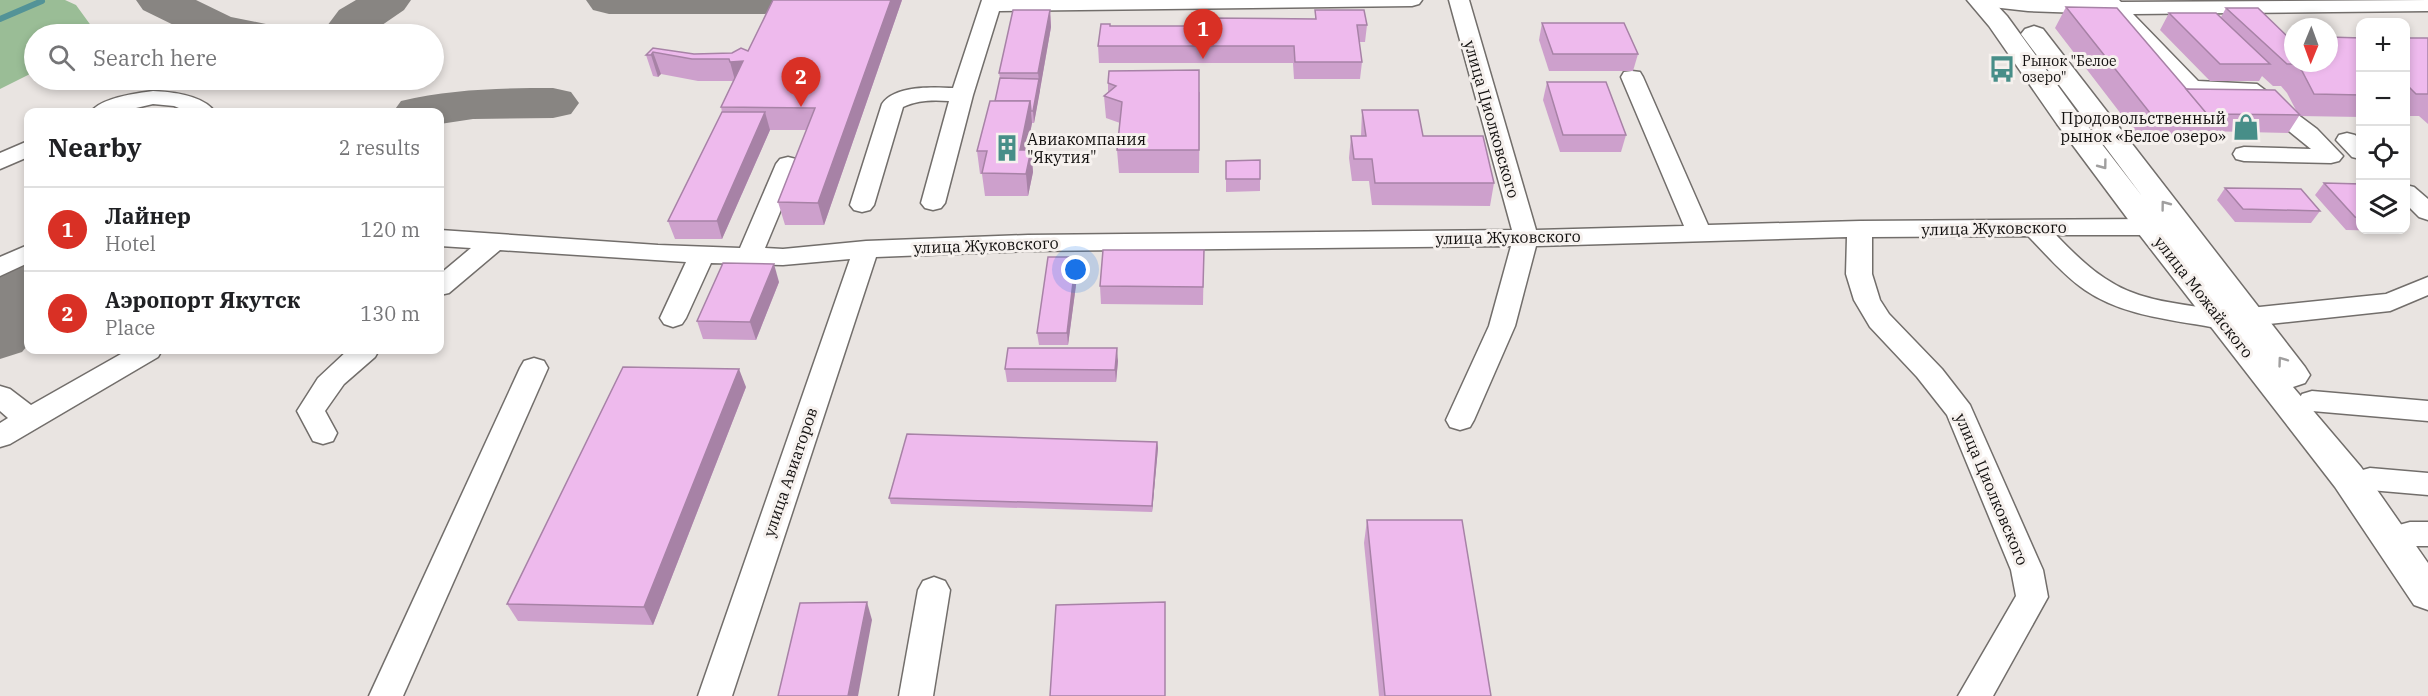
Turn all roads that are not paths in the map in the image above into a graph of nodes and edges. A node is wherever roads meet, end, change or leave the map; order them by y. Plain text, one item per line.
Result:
1 (1412, 0) edge
2 (1459, 0) edge
3 (1166, 1) edge
4 (1994, 1) edge
5 (992, 2) edge
6 (1034, 2) edge
7 (1076, 2) edge
8 (1120, 2) edge
9 (1219, 2) edge
10 (2363, 3) edge
11 (2111, 4) edge
12 (2428, 5) edge
13 (1632, 78) dead end
14 (962, 95) junction
15 (112, 108) edge
16 (195, 108) edge
17 (24, 150) edge
18 (2244, 154) dead end
19 (0, 162) edge
20 (788, 164) dead end
21 (2410, 196) edge
22 (933, 203) dead end
23 (862, 206) dead end
24 (2428, 212) edge
25 (2034, 227) junction
26 (2150, 227) junction
27 (1860, 229) junction
28 (1700, 233) junction
29 (444, 238) edge
30 (1526, 238) junction
31 (495, 241) junction
32 (866, 249) junction
33 (24, 255) edge
34 (702, 255) junction
35 (750, 256) junction
36 (0, 268) edge
37 (444, 284) edge
38 (2428, 285) edge
39 (673, 318) dead end
40 (2236, 319) junction
41 (141, 354) edge
42 (360, 354) edge
43 (534, 368) dead end
44 (0, 396) edge
45 (2312, 401) junction
46 (2428, 411) edge
47 (29, 419) junction
48 (1461, 420) dead end
49 (323, 433) dead end
50 (0, 436) edge
51 (2370, 479) junction
52 (2428, 484) edge
53 (2419, 534) edge
54 (2428, 561) edge
55 (934, 590) dead end
56 (2428, 594) edge
57 (386, 696) edge
58 (715, 696) edge
59 (916, 696) edge
60 (1975, 696) edge

1 - 9 street
2 - 30 street, улица Циолковского
3 - 8 street
3 - 9 street
4 - 11 street
4 -> 26 main road, улица Можайского
40 -> 4 main road, улица Можайского
5 - 6 street
5 - 14 street
6 - 7 street
7 - 8 street
10 - 11 street
10 - 12 street
11 - 18 street
13 - 28 street
14 - 22 street
14 - 23 street
15 - 16 street
17 - 19 street
20 - 35 street
21 - 24 street
25 - 26 street, улица Жуковского
25 - 27 street, улица Жуковского
25 - 40 street
26 - 40 main road, улица Можайского
27 - 28 street, улица Жуковского
27 - 60 street, улица Циолковского
28 - 30 street, улица Жуковского
29 - 31 street, улица Жуковского
30 - 32 street, улица Жуковского
30 - 48 street
31 - 34 street, улица Жуковского
31 - 37 street
32 - 35 street, улица Жуковского
32 - 58 street, улица Авиаторов
33 - 36 street
34 - 35 street, улица Жуковского
34 - 39 street
38 - 40 street
45 -> 40 main road, улица Можайского
40 - 56 main road, улица Можайского
41 - 47 street
42 - 49 street
43 - 57 street
44 - 47 street
45 - 46 street
45 - 51 main road, улица Можайского
47 - 50 street
51 - 52 street
51 - 53 main road, улица Можайского
53 - 54 main road, улица Можайского
55 - 59 street

